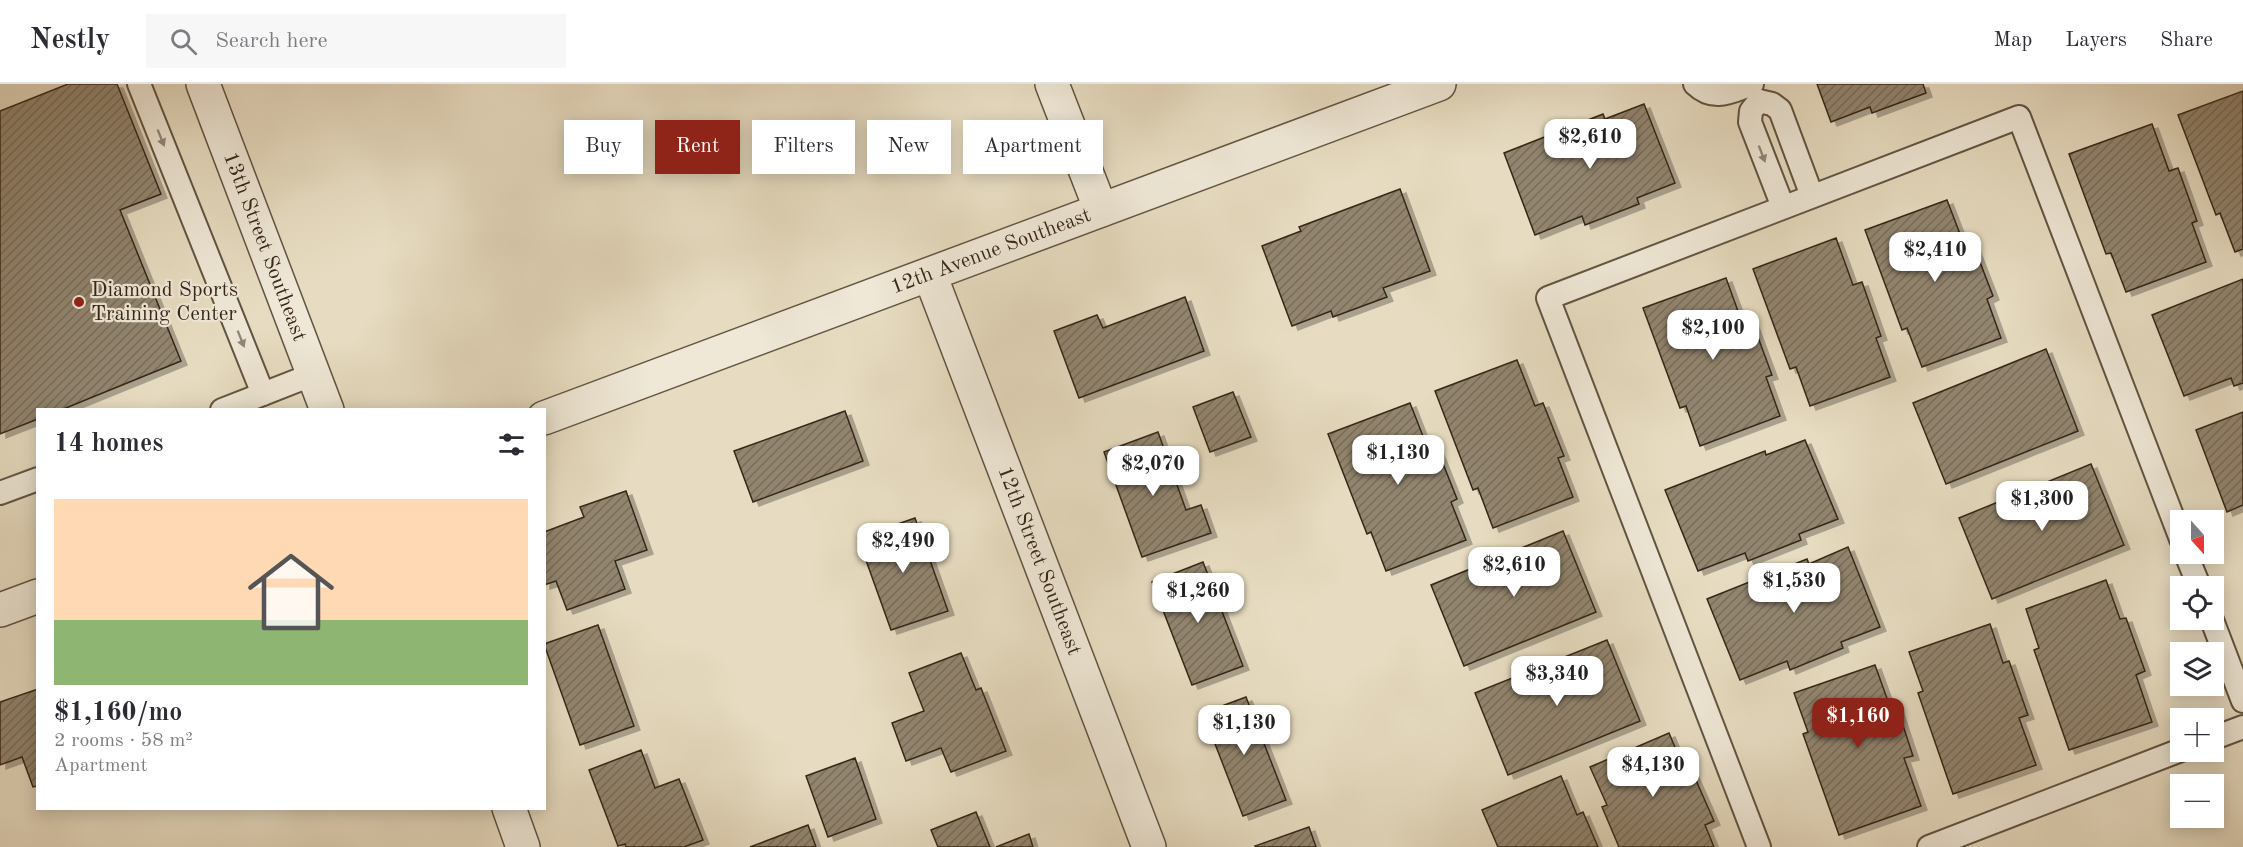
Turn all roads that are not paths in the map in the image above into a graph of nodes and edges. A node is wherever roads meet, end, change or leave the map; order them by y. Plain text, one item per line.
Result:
1 (139, 84) edge
2 (203, 84) edge
3 (1052, 84) edge
4 (1438, 84) edge
5 (1695, 84) edge
6 (1754, 90) edge
7 (1812, 196) junction
8 (1783, 207) junction
9 (1101, 210) junction
10 (930, 275) junction
11 (314, 374) junction
12 (263, 394) junction
13 (227, 408) edge
14 (326, 408) edge
15 (546, 417) edge
16 (36, 480) edge
17 (0, 493) edge
18 (2170, 510) edge
19 (36, 597) edge
20 (0, 610) edge
21 (2216, 630) edge
22 (2243, 701) edge
23 (2243, 727) edge
24 (2224, 734) edge
25 (2170, 754) edge
26 (510, 810) edge
27 (523, 847) edge
28 (1149, 847) edge
29 (1759, 847) edge
30 (1931, 847) edge

1 -> 12 lane
2 - 11 street, 13th Street Southeast
3 - 9 street
4 - 9 street, 12th Avenue Southeast
5 - 6 lane
6 - 7 lane
6 -> 8 lane
7 - 8 lane
7 - 18 lane
8 - 29 lane
9 - 10 street, 12th Avenue Southeast
10 - 15 street, 12th Avenue Southeast
10 - 28 street, 12th Street Southeast
11 - 12 lane
11 - 14 street, 13th Street Southeast
12 - 13 lane
16 - 17 lane
19 - 20 street
21 - 22 lane
23 - 24 lane
25 - 30 lane
26 - 27 street

